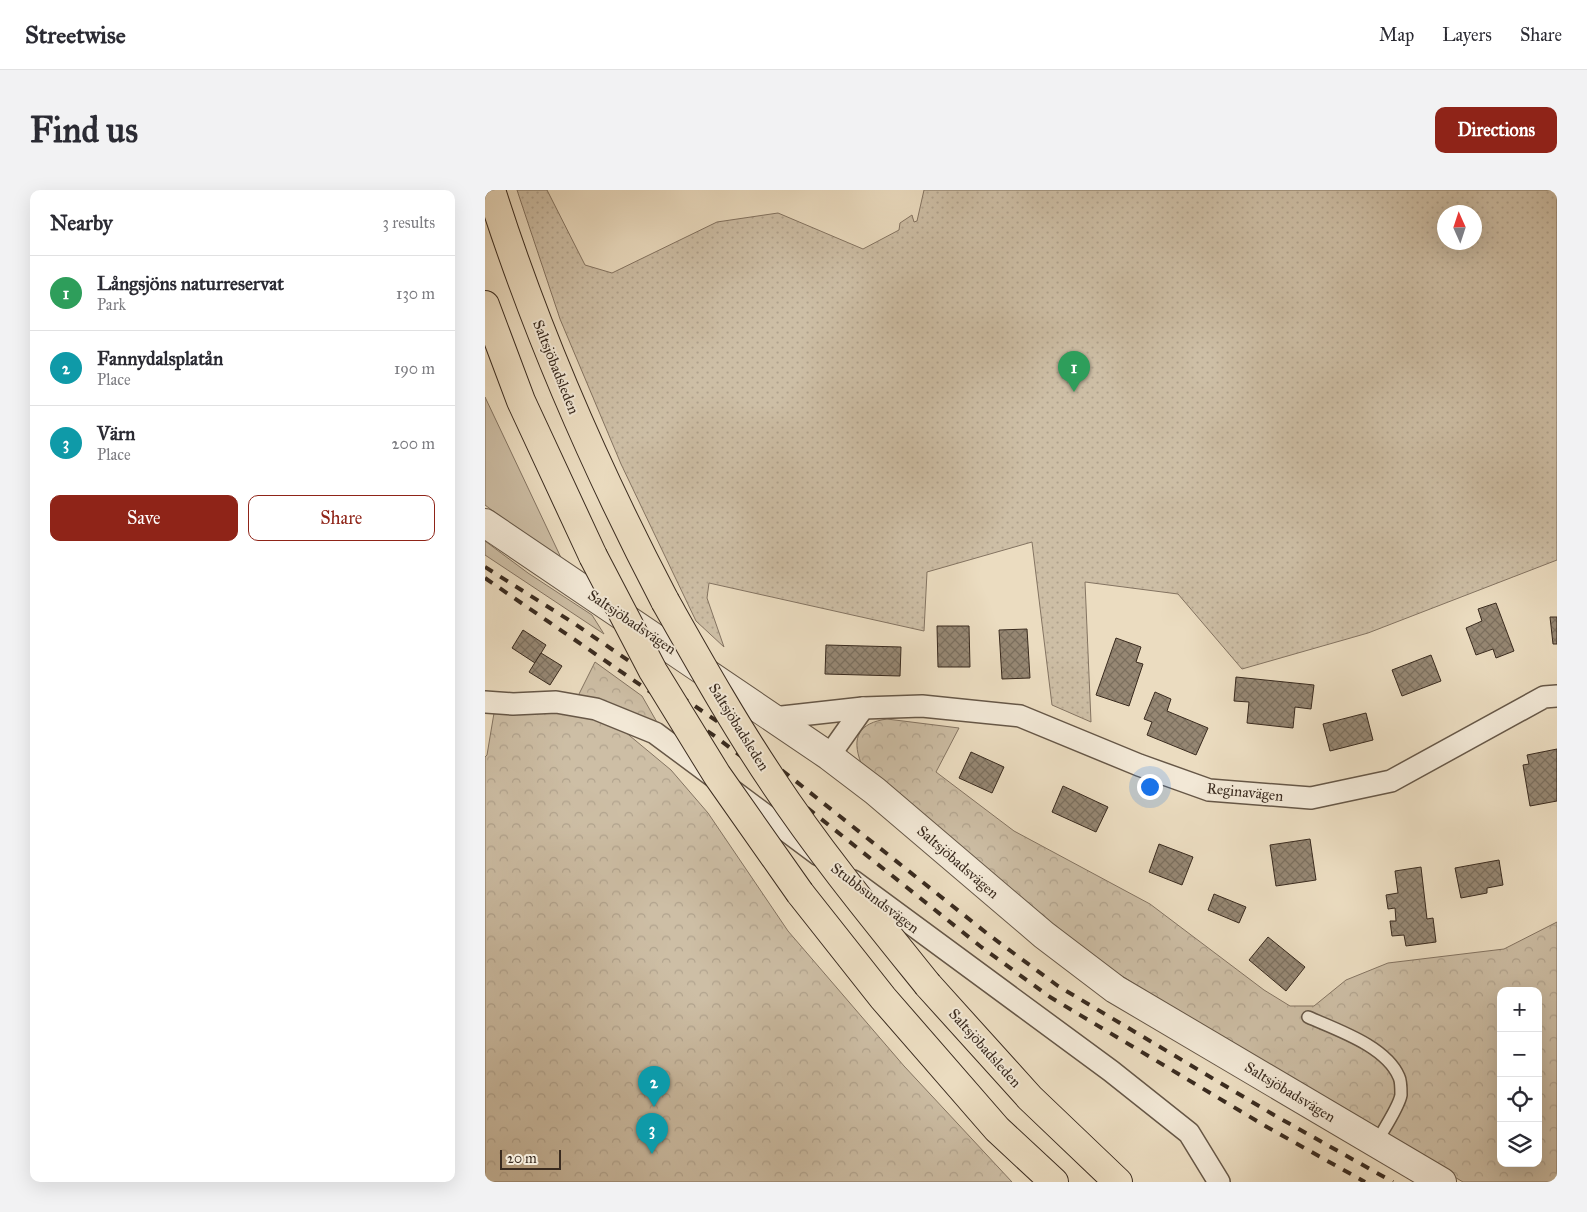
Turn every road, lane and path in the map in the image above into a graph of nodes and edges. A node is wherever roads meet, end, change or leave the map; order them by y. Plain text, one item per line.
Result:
1 (491, 190) edge
2 (485, 305) edge
3 (485, 524) edge
4 (1557, 696) edge
5 (485, 702) edge
6 (863, 708) junction
7 (773, 718) junction
8 (829, 756) junction
9 (1308, 1017) dead end
10 (1376, 1143) junction
11 (1054, 1182) edge
12 (1118, 1182) edge
13 (1219, 1182) edge
14 (1442, 1182) edge

1 - 12 highway, Saltsjöbadsleden, bridge
2 - 11 highway, bridge
3 - 7 street, Saltsjöbadsvägen
4 - 6 street, Reginavägen
5 - 13 street, Stubbsundsvägen
6 - 7 street, Reginavägen
6 - 8 street
7 - 8 street, Saltsjöbadsvägen
8 - 10 street, Saltsjöbadsvägen
9 - 10 lane
10 - 14 street, Saltsjöbadsvägen

